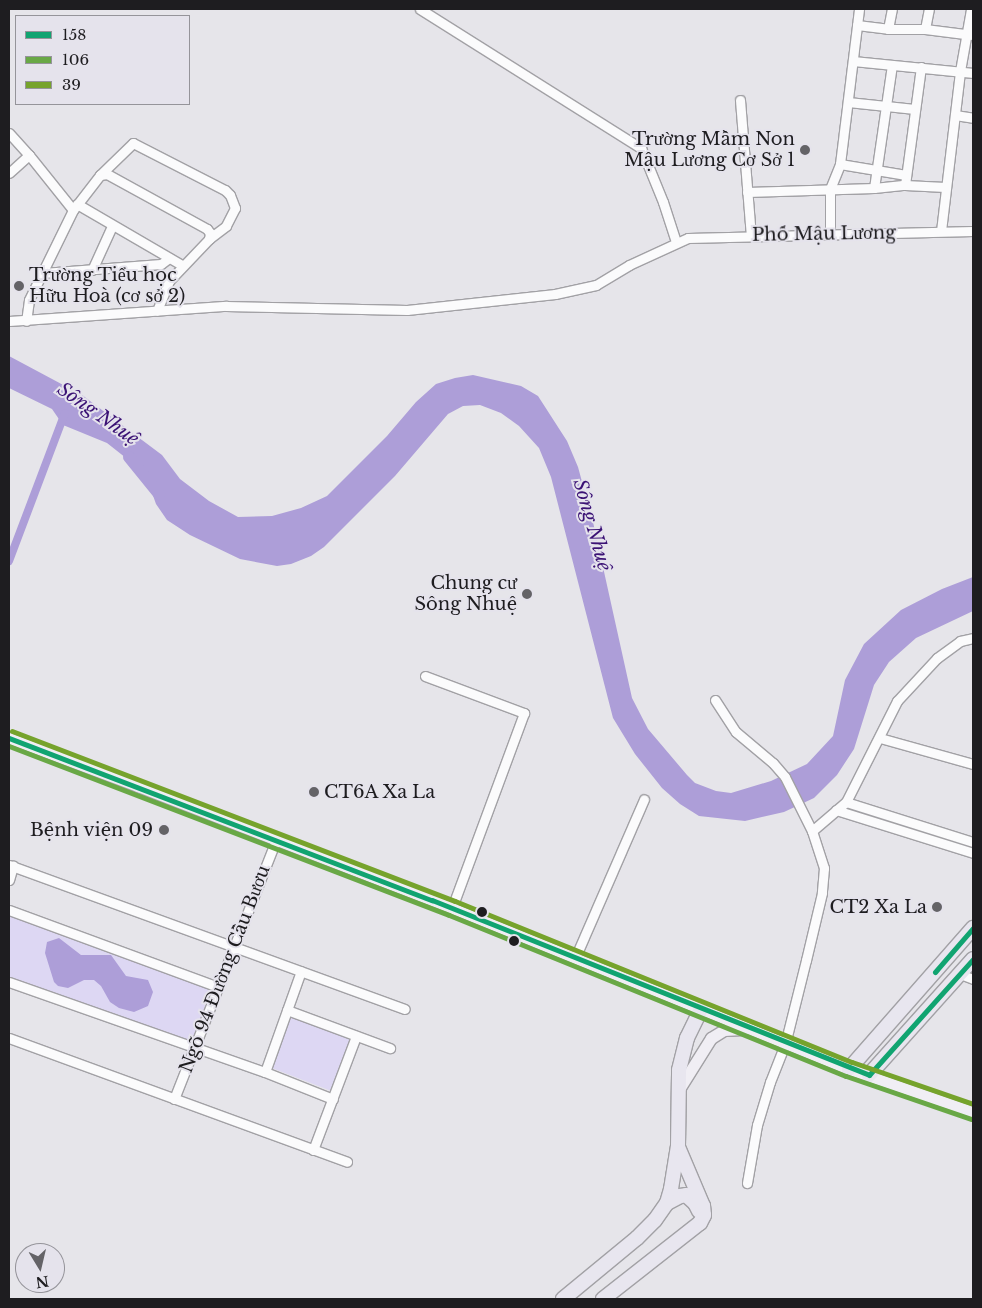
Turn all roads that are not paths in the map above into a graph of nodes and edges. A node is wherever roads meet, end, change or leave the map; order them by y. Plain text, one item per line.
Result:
1 (420, 9) edge
2 (859, 9) edge
3 (892, 9) edge
4 (929, 9) edge
5 (971, 9) edge
6 (858, 25) junction
7 (888, 29) junction
8 (926, 29) junction
9 (970, 35) edge
10 (853, 61) junction
11 (892, 64) junction
12 (921, 67) junction
13 (960, 71) junction
14 (973, 73) edge
15 (740, 100) dead end
16 (848, 102) junction
17 (886, 105) junction
18 (915, 109) junction
19 (955, 115) junction
20 (973, 118) edge
21 (9, 133) edge
22 (29, 155) junction
23 (840, 164) junction
24 (877, 169) junction
25 (9, 173) edge
26 (100, 175) junction
27 (906, 175) junction
28 (905, 185) junction
29 (945, 187) junction
30 (874, 188) junction
31 (830, 189) junction
32 (747, 192) junction
33 (75, 207) junction
34 (112, 226) junction
35 (941, 231) junction
36 (973, 231) edge
37 (830, 234) junction
38 (751, 236) junction
39 (209, 239) junction
40 (676, 242) junction
41 (169, 258) junction
42 (182, 265) junction
43 (92, 270) junction
44 (43, 274) junction
45 (157, 311) junction
46 (9, 321) edge
47 (26, 322) junction
48 (973, 638) edge
49 (425, 676) dead end
50 (715, 700) dead end
51 (9, 738) edge
52 (880, 738) junction
53 (973, 764) edge
54 (644, 799) dead end
55 (846, 802) junction
56 (836, 810) junction
57 (812, 831) junction
58 (276, 840) junction
59 (973, 842) edge
60 (973, 853) edge
61 (11, 866) edge
62 (9, 880) edge
63 (452, 908) junction
64 (9, 910) edge
65 (973, 928) edge
66 (234, 946) junction
67 (575, 958) junction
68 (973, 959) edge
69 (301, 971) junction
70 (967, 976) edge
71 (9, 982) edge
72 (218, 987) junction
73 (404, 1009) dead end
74 (701, 1009) junction
75 (287, 1010) junction
76 (750, 1030) junction
77 (356, 1036) junction
78 (9, 1038) edge
79 (785, 1044) junction
80 (194, 1047) junction
81 (390, 1048) dead end
82 (849, 1069) junction
83 (264, 1072) junction
84 (869, 1075) junction
85 (679, 1090) junction
86 (333, 1098) junction
87 (174, 1099) junction
88 (973, 1112) edge
89 (678, 1146) junction
90 (313, 1150) junction
91 (348, 1162) dead end
92 (747, 1183) dead end
93 (667, 1203) junction
94 (702, 1219) junction
95 (563, 1299) edge
96 (603, 1299) edge

1 - 40 street
2 - 6 street
3 - 7 street
4 - 8 street
5 - 9 street
6 - 7 street
6 - 10 street
7 - 8 street
8 - 9 street
9 - 13 street
10 - 11 street
10 - 16 street
11 - 12 street
11 - 17 street
12 - 13 street
12 - 18 street
13 - 14 street
13 - 19 street
15 - 32 street
16 - 17 street
16 - 23 street
17 - 18 street
17 - 24 street
18 - 27 street
19 - 20 street
19 - 29 street
21 - 22 street
22 - 25 street
22 - 33 street
23 - 24 street
23 - 31 street
24 - 27 street
24 - 30 street
26 - 33 street
26 - 39 street
26 - 39 street
27 - 28 street
28 - 29 street
28 - 30 street
29 - 35 street
30 - 31 street
31 - 32 street
31 - 37 street
32 - 38 street
33 - 34 street
33 - 44 street
34 - 41 street
34 - 43 street
35 - 36 street, Phố Mậu Lương
35 - 37 street, Phố Mậu Lương
37 - 38 street, Phố Mậu Lương
38 - 40 street, Phố Mậu Lương
39 - 42 street
40 - 45 street, Phố Mậu Lương
41 - 42 street
41 - 43 street
42 - 45 street
43 - 44 street
44 - 47 street
45 - 47 street, Phố Mậu Lương
46 - 47 street, Phố Mậu Lương
48 - 52 street
49 - 63 street
50 - 57 street
51 - 58 main road
52 - 53 street
52 - 55 street
54 - 67 street
55 - 56 street
55 - 59 street
56 - 57 street
56 - 60 street
57 - 79 street
58 - 63 main road
58 - 66 street, Ngõ 94 Đường Cầu Bươu
61 - 62 street
61 - 66 street
63 - 67 main road
64 - 72 street
65 - 82 highway
66 - 69 street
66 - 72 street, Ngõ 94 Đường Cầu Bươu
67 - 74 main road
68 - 70 highway
69 - 73 street
69 - 75 street
70 - 84 highway
71 - 80 street
72 - 80 street, Ngõ 94 Đường Cầu Bươu
74 - 76 main road
74 - 85 highway
75 - 77 street
75 - 83 street
76 - 79 main road
76 - 85 main road
77 - 81 street
77 - 86 street
78 - 87 street
79 - 82 main road
79 - 92 street
80 - 83 street
80 - 87 street, Ngõ 94 Đường Cầu Bươu
82 - 84 main road
83 - 86 street
84 - 88 main road
85 - 89 highway
86 - 90 street
87 - 90 street
89 - 93 highway
89 - 94 highway
90 - 91 street
93 - 94 highway
93 - 95 highway
94 - 96 highway

